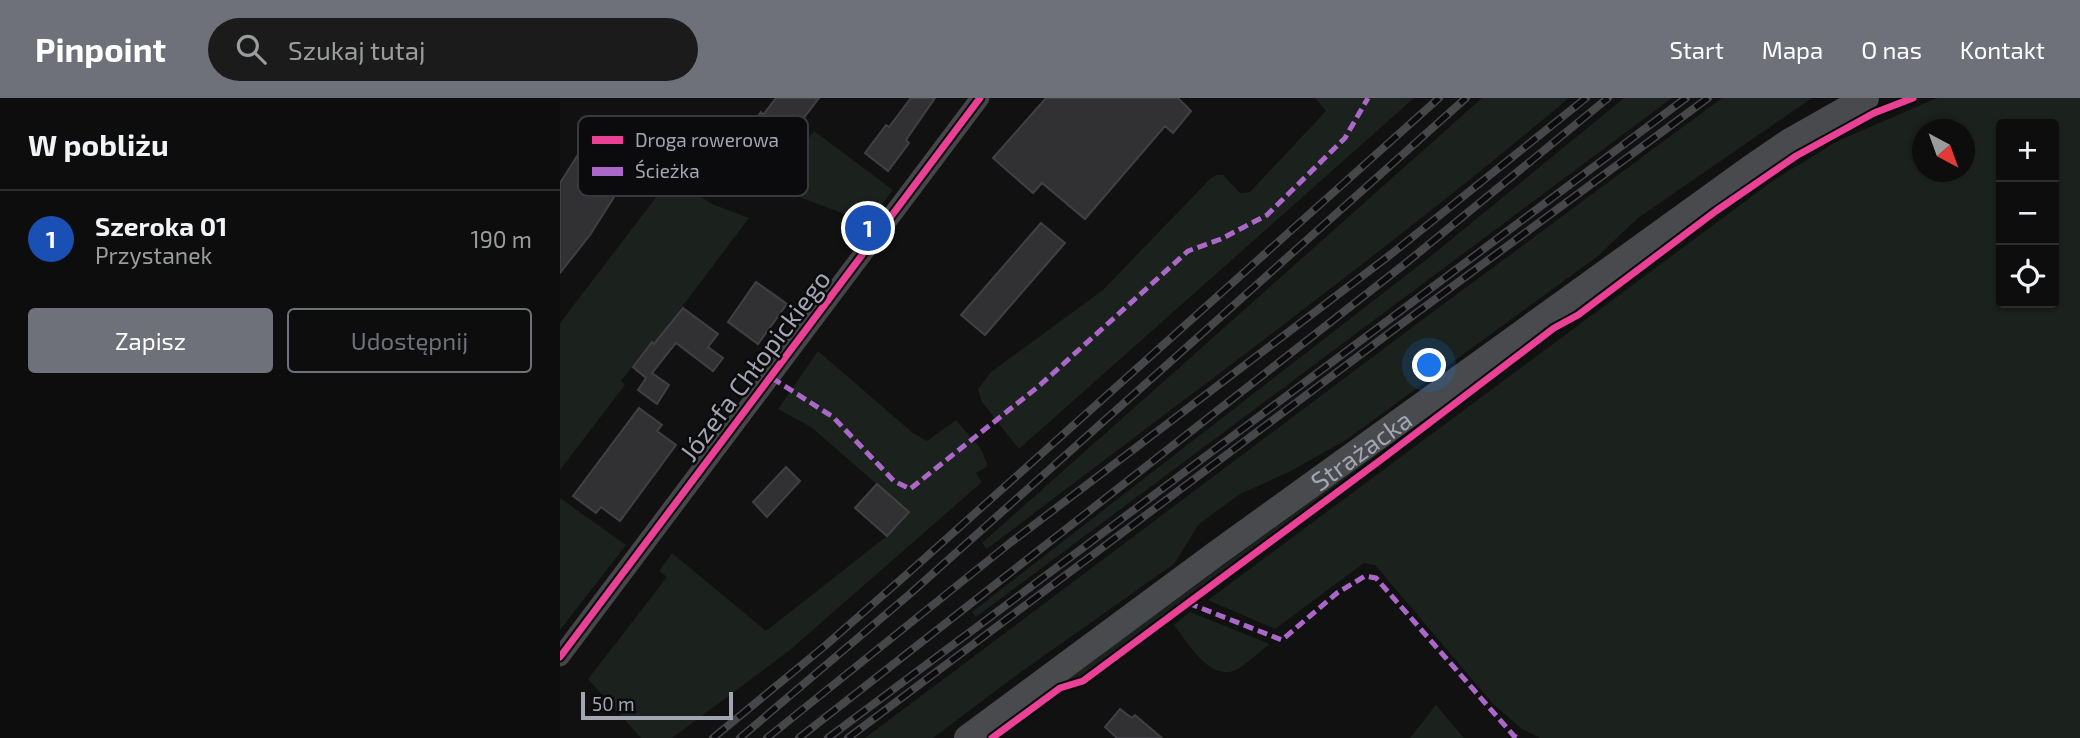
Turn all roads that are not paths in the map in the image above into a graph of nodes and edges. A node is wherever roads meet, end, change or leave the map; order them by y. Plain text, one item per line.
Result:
1 (981, 98) edge
2 (1866, 98) edge
3 (560, 657) edge
4 (967, 738) edge

1 - 3 street, Józefa Chłopickiego
2 - 4 main road, Strażacka

